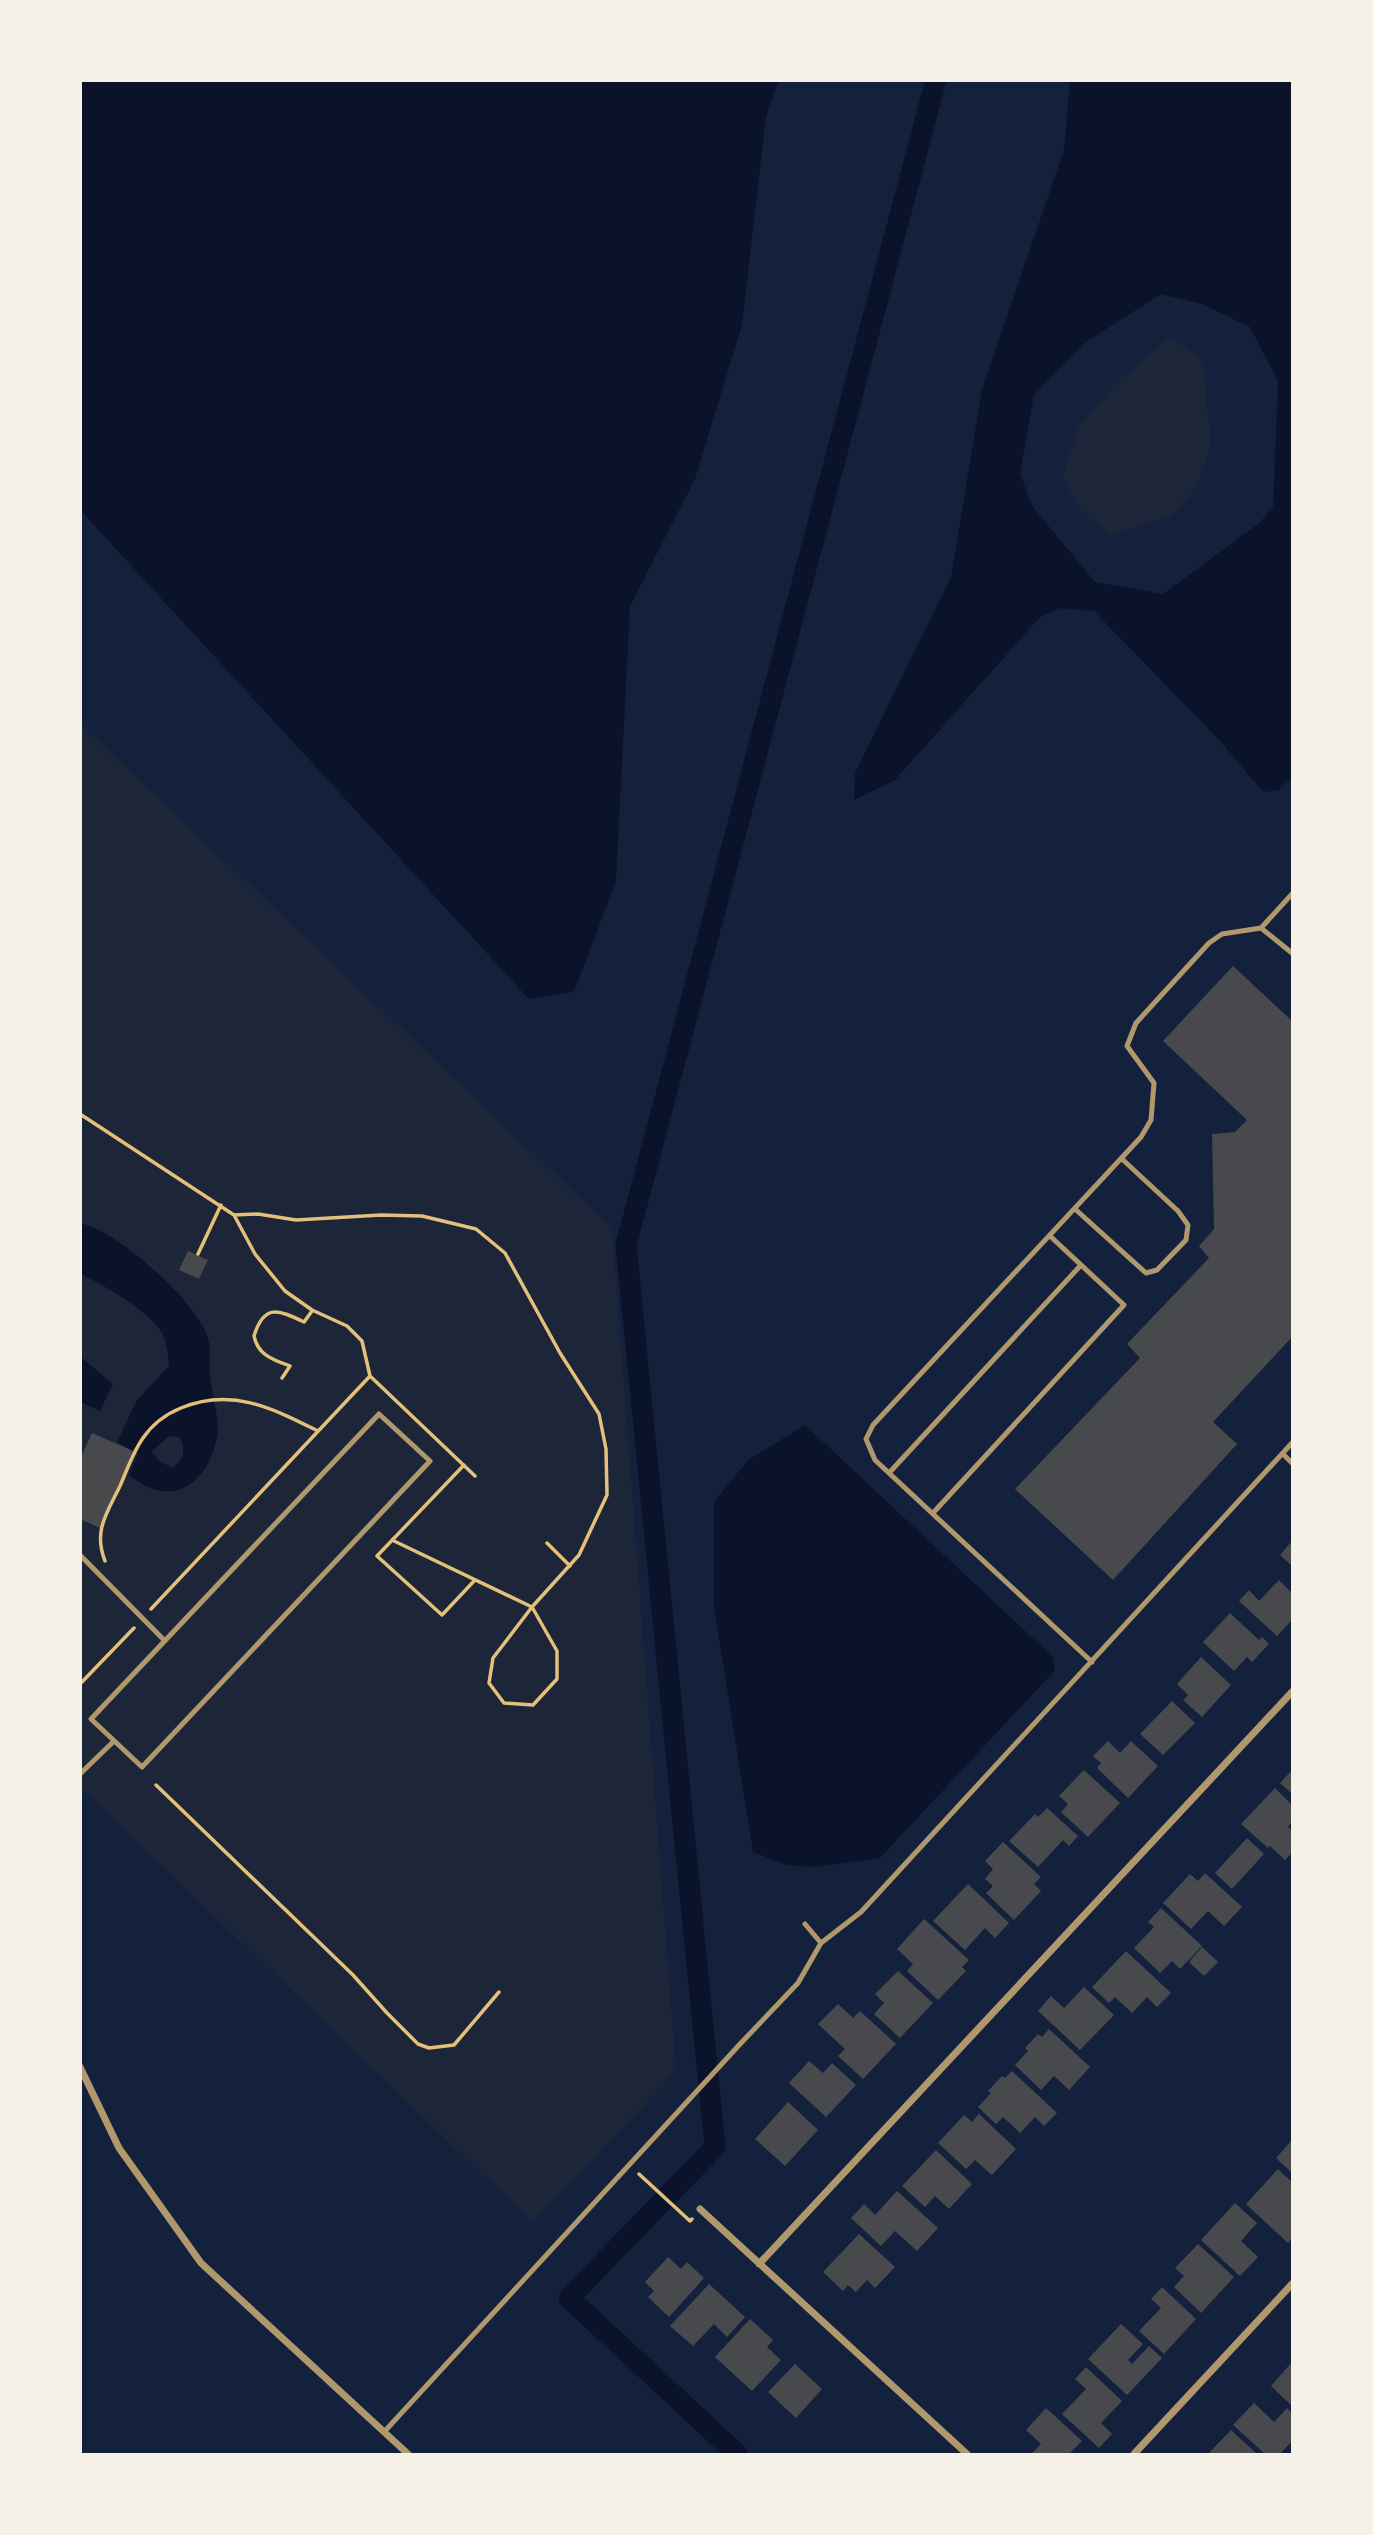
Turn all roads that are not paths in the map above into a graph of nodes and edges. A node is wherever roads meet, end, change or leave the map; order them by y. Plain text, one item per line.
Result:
1 (1293, 894) edge
2 (1261, 928) junction
3 (1293, 953) edge
4 (1122, 1159) junction
5 (1075, 1209) junction
6 (1050, 1236) junction
7 (1081, 1265) junction
8 (1293, 1443) edge
9 (1283, 1454) junction
10 (1293, 1463) edge
11 (889, 1473) junction
12 (933, 1514) junction
13 (80, 1555) edge
14 (165, 1641) junction
15 (1092, 1661) junction
16 (1293, 1692) edge
17 (114, 1741) junction
18 (80, 1774) edge
19 (805, 1924) dead end
20 (821, 1943) junction
21 (80, 2067) edge
22 (700, 2209) dead end
23 (760, 2264) junction
24 (1293, 2284) edge
25 (384, 2432) junction
26 (408, 2455) edge
27 (967, 2455) edge
28 (1134, 2455) edge

1 - 2 lane
2 - 3 lane
2 - 4 lane
4 - 5 lane
4 - 5 lane
5 - 6 lane
6 - 7 lane
6 - 11 lane
7 - 11 lane
7 - 12 lane
8 - 9 lane
9 - 10 lane
9 - 15 lane
11 - 12 lane
12 - 15 lane
13 - 14 lane
14 - 17 lane
14 - 17 lane
15 - 20 lane
16 - 23 street
17 - 18 lane
19 - 20 lane
20 - 25 lane
21 - 25 street
22 - 23 street
23 - 27 street
24 - 28 street
25 - 26 street

